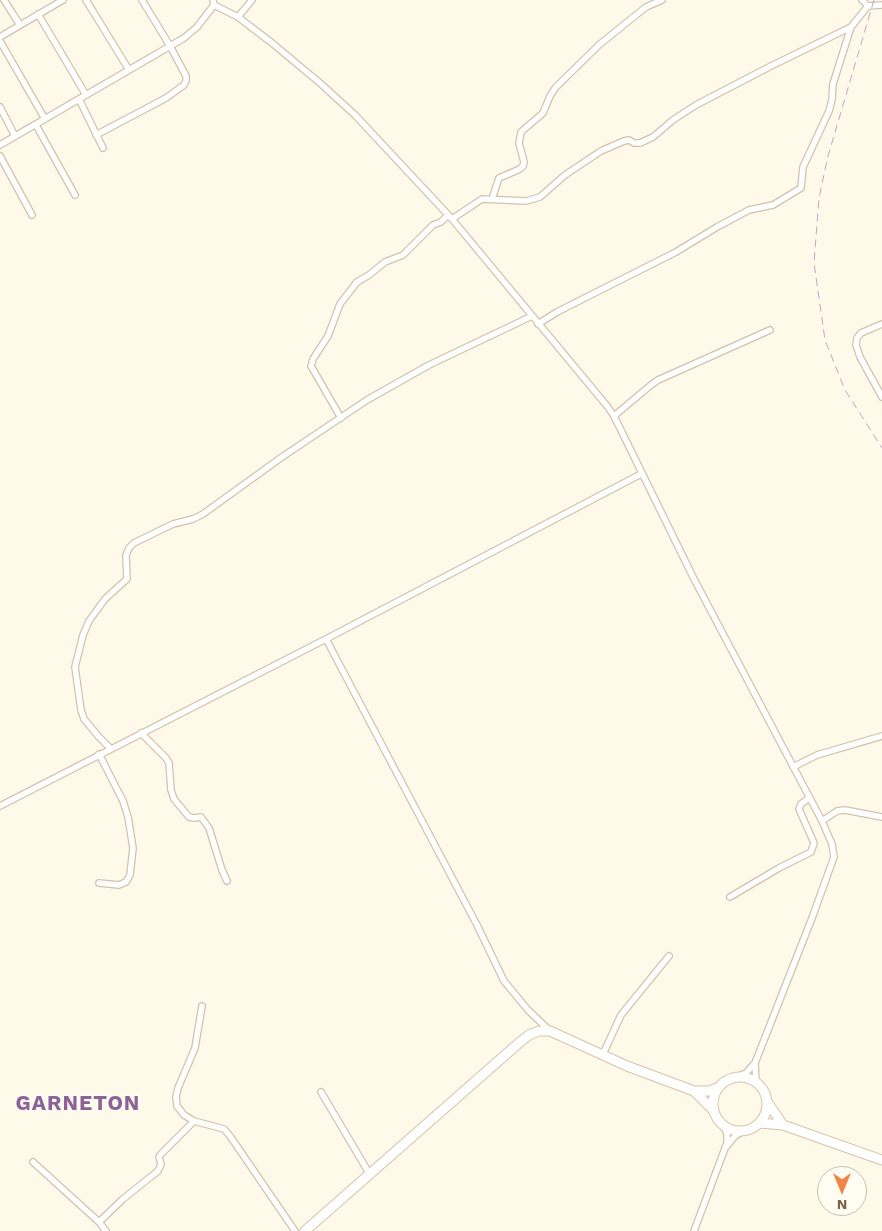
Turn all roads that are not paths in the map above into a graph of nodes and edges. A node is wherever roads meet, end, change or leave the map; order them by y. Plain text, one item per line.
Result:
1 (4, 0) edge
2 (86, 0) edge
3 (142, 0) edge
4 (252, 0) edge
5 (662, 0) edge
6 (862, 0) edge
7 (59, 1) edge
8 (213, 2) edge
9 (882, 5) edge
10 (868, 6) junction
11 (38, 14) junction
12 (238, 17) junction
13 (20, 25) junction
14 (851, 26) junction
15 (0, 37) edge
16 (0, 41) edge
17 (170, 46) junction
18 (129, 70) junction
19 (86, 94) junction
20 (79, 99) junction
21 (0, 107) edge
22 (45, 119) junction
23 (36, 124) junction
24 (96, 135) junction
25 (15, 136) junction
26 (0, 145) edge
27 (103, 148) dead end
28 (0, 156) edge
29 (75, 195) dead end
30 (492, 198) junction
31 (32, 215) dead end
32 (450, 217) junction
33 (532, 316) junction
34 (538, 324) junction
35 (882, 324) edge
36 (770, 330) dead end
37 (882, 397) edge
38 (614, 416) junction
39 (341, 418) junction
40 (641, 474) junction
41 (326, 639) junction
42 (141, 733) junction
43 (882, 736) edge
44 (111, 748) junction
45 (99, 754) junction
46 (793, 767) junction
47 (809, 798) junction
48 (0, 806) edge
49 (882, 817) edge
50 (822, 821) junction
51 (227, 881) dead end
52 (99, 882) dead end
53 (730, 897) dead end
54 (669, 956) dead end
55 (202, 1006) dead end
56 (550, 1030) junction
57 (603, 1054) junction
58 (755, 1063) junction
59 (739, 1076) junction
60 (756, 1081) junction
61 (717, 1088) junction
62 (694, 1091) junction
63 (321, 1092) dead end
64 (768, 1103) junction
65 (714, 1111) junction
66 (194, 1121) junction
67 (759, 1124) junction
68 (783, 1125) junction
69 (724, 1126) junction
70 (743, 1131) junction
71 (724, 1151) junction
72 (882, 1160) edge
73 (33, 1162) dead end
74 (369, 1173) junction
75 (98, 1222) junction
76 (106, 1231) edge
77 (295, 1231) edge
78 (305, 1231) edge
79 (694, 1231) edge

1 - 13 street
2 - 18 street
3 - 17 street
4 - 12 street
5 - 30 street
6 - 10 street
7 - 11 street
8 - 12 street
8 - 17 street
9 - 10 street
10 - 14 street
11 - 13 street
11 - 19 street
12 - 32 street
13 - 15 street
14 - 30 street
14 - 34 street
16 - 22 street
17 - 18 street
17 - 24 street
18 - 19 street
19 - 20 street
20 - 22 street
20 - 24 street
21 - 25 street
22 - 23 street
23 - 25 street
23 - 29 street
24 - 27 street
25 - 26 street
28 - 31 street
30 - 32 street
32 - 33 street
32 - 39 street
33 - 34 street
33 - 39 street
34 - 38 street
35 - 37 street
36 - 38 street
38 - 40 street
39 - 44 street
40 - 41 street
40 - 46 street
41 - 42 street
41 - 56 street
42 - 44 street
42 - 51 street
43 - 46 street
44 - 45 street
45 - 48 street
45 - 52 street
46 - 47 street
47 - 50 street
47 - 53 street
49 - 50 street
50 - 58 street
54 - 57 street
55 - 66 street
56 - 57 street
56 - 74 street
57 - 62 street
58 - 59 street
58 - 60 street
59 - 60 street
59 - 61 street
60 - 64 street
61 - 62 street
61 - 65 street
62 - 65 street
63 - 74 street
64 - 67 street
64 - 68 street
65 - 69 street
66 - 75 street
66 - 77 street
67 - 68 street
67 - 70 street
68 - 72 street
69 - 70 street
69 - 71 street
70 - 71 street
71 - 79 street
73 - 75 street
74 - 78 street
75 - 76 street

